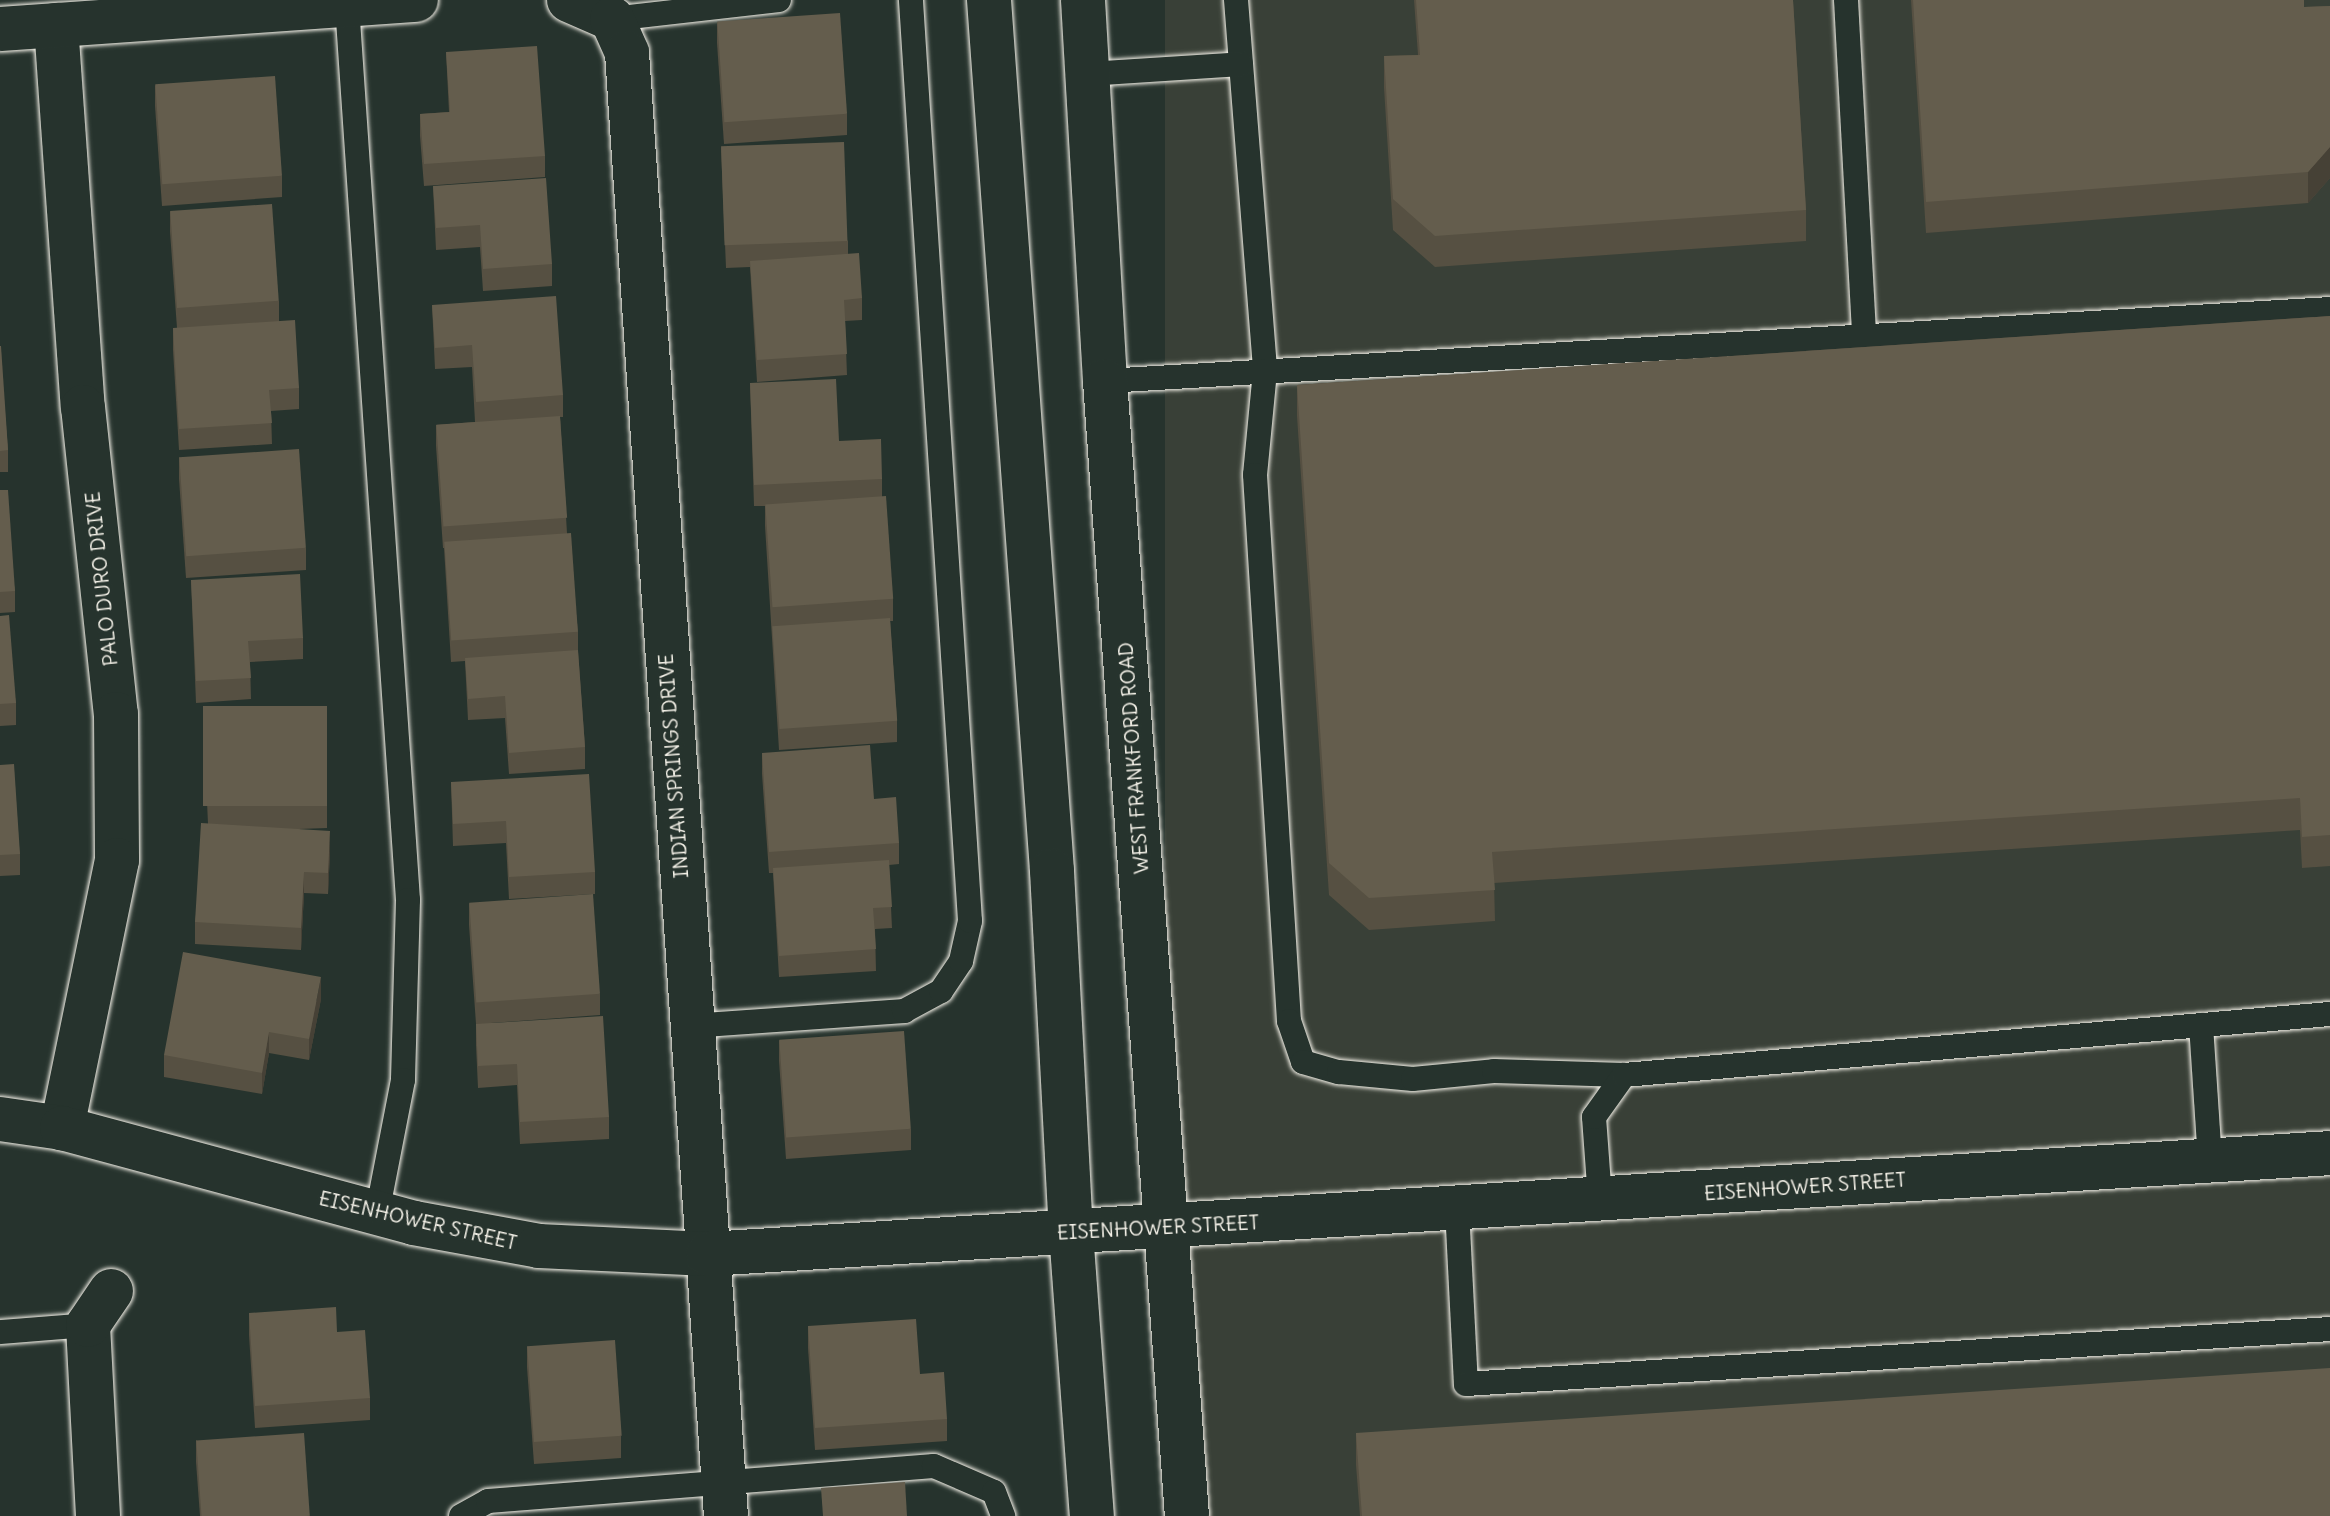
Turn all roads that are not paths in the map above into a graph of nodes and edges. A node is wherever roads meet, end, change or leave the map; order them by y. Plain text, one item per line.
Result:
1 (416, 0) edge
2 (569, 0) edge
3 (779, 0) edge
4 (911, 0) edge
5 (989, 0) edge
6 (1083, 0) edge
7 (1236, 0) edge
8 (1846, 0) edge
9 (347, 5) junction
10 (612, 19) junction
11 (56, 25) junction
12 (0, 29) edge
13 (1241, 64) junction
14 (1088, 74) junction
15 (2330, 309) edge
16 (1864, 336) junction
17 (1265, 371) junction
18 (1105, 381) junction
19 (2330, 1014) edge
20 (2201, 1025) junction
21 (690, 1026) junction
22 (1624, 1075) junction
23 (0, 1119) edge
24 (62, 1128) junction
25 (2330, 1153) edge
26 (2210, 1160) junction
27 (1600, 1199) junction
28 (1457, 1208) junction
29 (377, 1214) junction
30 (1167, 1227) junction
31 (1071, 1232) junction
32 (708, 1254) junction
33 (100, 1308) joint
34 (2330, 1329) edge
35 (0, 1332) edge
36 (724, 1499) edge
37 (98, 1516) edge
38 (461, 1516) edge
39 (1003, 1516) edge
40 (1092, 1516) edge
41 (1187, 1516) edge

1 - 9 street
2 - 10 street
3 - 10 lane
4 - 21 lane
5 - 31 street
6 - 14 street, WEST FRANKFORD ROAD
7 - 13 lane
8 - 16 lane
9 - 11 street
9 - 29 lane
10 - 21 street, INDIAN SPRINGS DRIVE
11 - 12 street
11 - 24 street, PALO DURO DRIVE
13 - 14 lane
13 - 17 lane
14 - 18 street, WEST FRANKFORD ROAD
15 - 16 lane
16 - 17 lane
17 - 18 lane
17 - 22 lane
18 - 30 street, WEST FRANKFORD ROAD
19 - 20 lane
20 - 22 lane
20 - 26 lane
21 - 32 street, INDIAN SPRINGS DRIVE
22 - 27 lane
23 - 24 street, EISENHOWER STREET
24 - 29 street, EISENHOWER STREET
25 - 26 street, EISENHOWER STREET
26 - 27 street, EISENHOWER STREET
27 - 28 street, EISENHOWER STREET
28 - 30 street, EISENHOWER STREET
28 - 34 lane
29 - 32 street, EISENHOWER STREET
30 - 31 street, EISENHOWER STREET
30 - 41 street, WEST FRANKFORD ROAD
31 - 32 street, EISENHOWER STREET
31 - 40 street
32 - 36 street, INDIAN SPRINGS DRIVE
33 - 35 lane
33 - 37 street
36 - 38 lane
36 - 39 lane

